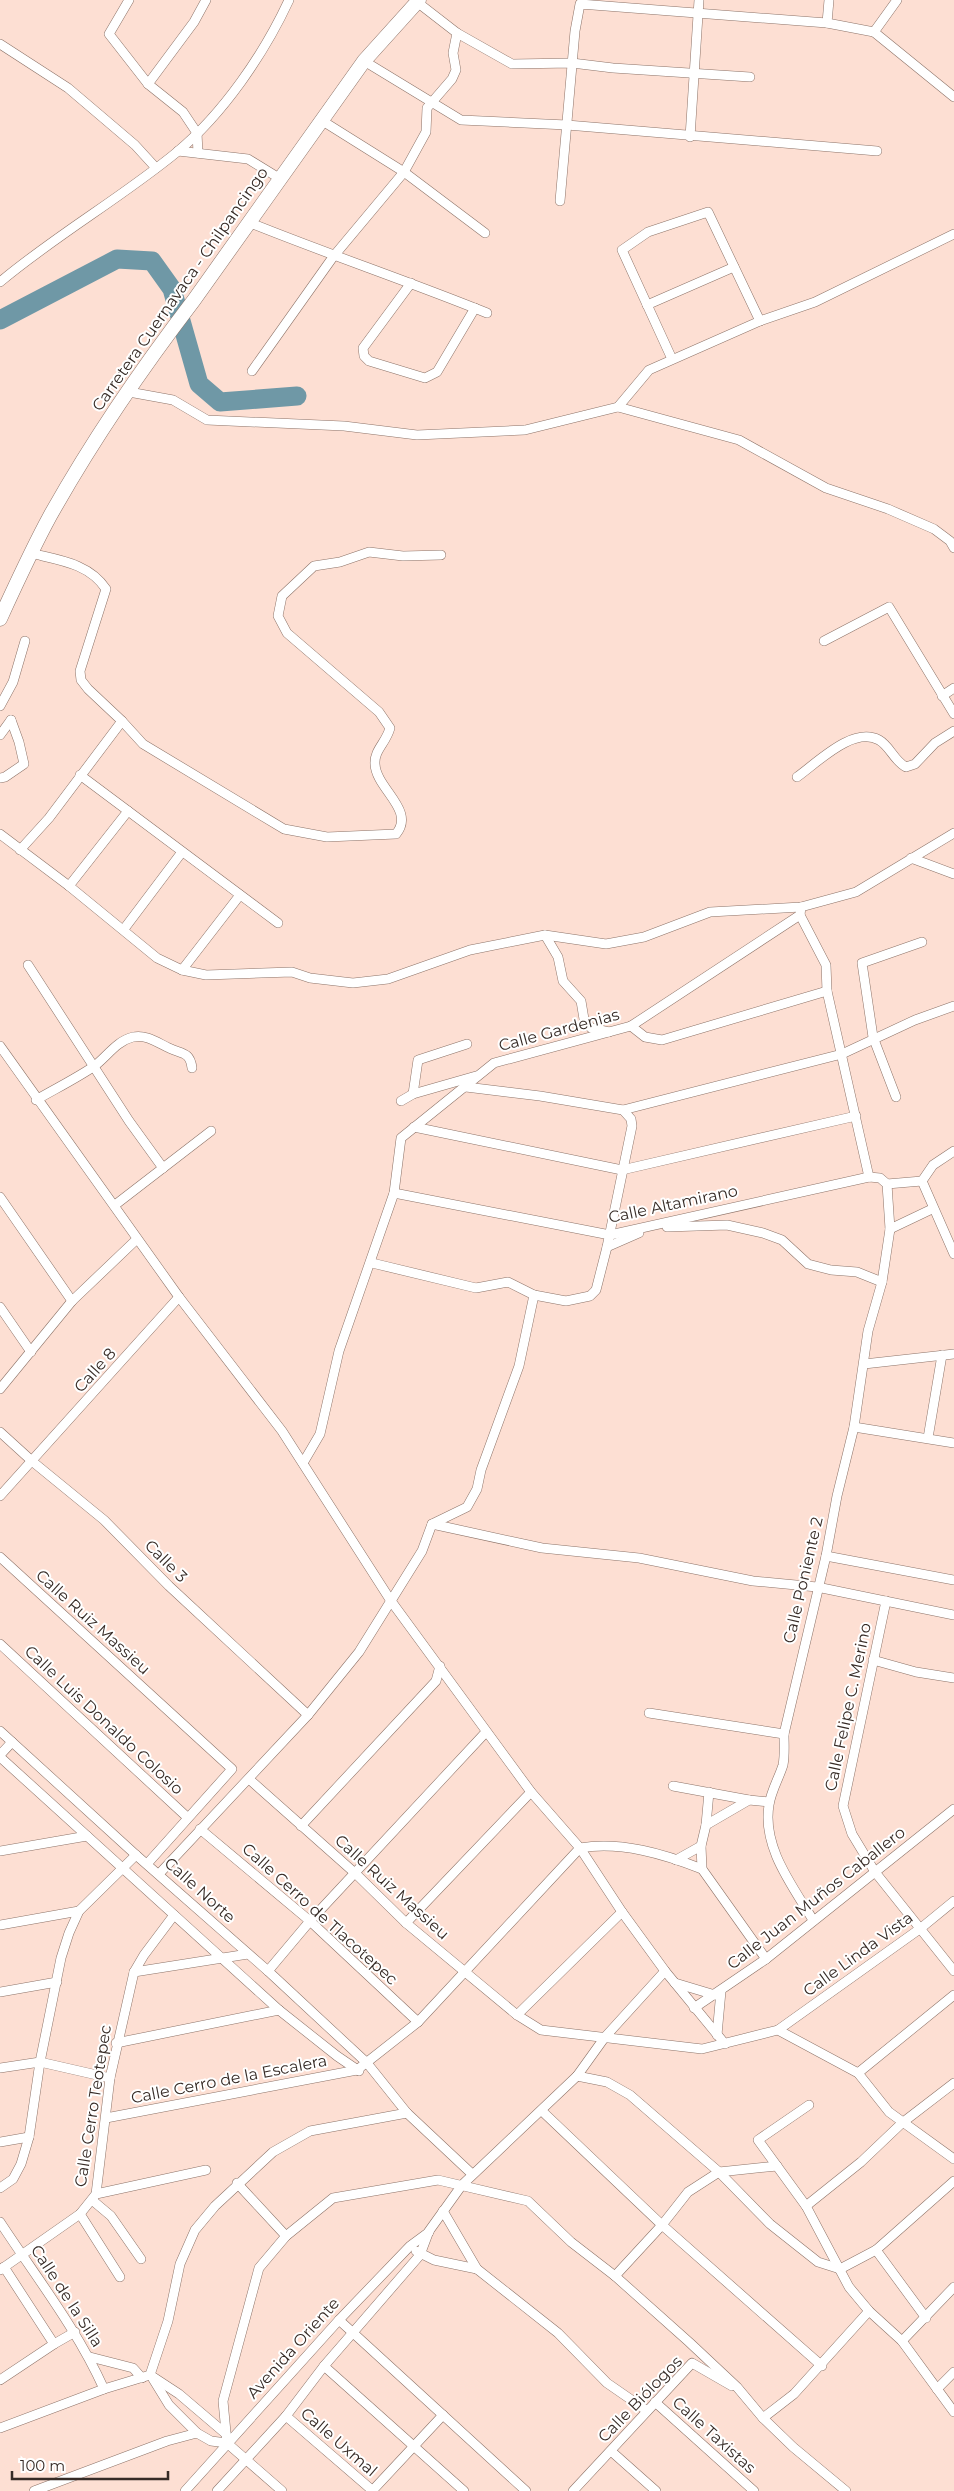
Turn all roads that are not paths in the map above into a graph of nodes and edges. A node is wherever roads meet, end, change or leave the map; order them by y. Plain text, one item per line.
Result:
1 (129, 0) edge
2 (206, 0) edge
3 (289, 0) edge
4 (699, 0) edge
5 (829, 0) edge
6 (897, 0) edge
7 (418, 1) edge
8 (700, 14) junction
9 (827, 23) junction
10 (874, 32) junction
11 (457, 33) junction
12 (0, 44) edge
13 (364, 61) junction
14 (572, 63) junction
15 (695, 74) junction
16 (750, 77) dead end
17 (148, 84) junction
18 (954, 98) edge
19 (430, 102) junction
20 (321, 120) junction
21 (567, 126) junction
22 (197, 133) junction
23 (690, 137) junction
24 (178, 151) junction
25 (877, 151) dead end
26 (198, 153) junction
27 (156, 168) junction
28 (404, 172) junction
29 (279, 178) junction
30 (560, 201) dead end
31 (248, 222) junction
32 (485, 233) dead end
33 (954, 234) edge
34 (950, 241) edge
35 (334, 257) junction
36 (734, 267) junction
37 (0, 282) edge
38 (411, 283) junction
39 (647, 305) junction
40 (475, 308) junction
41 (487, 313) dead end
42 (760, 321) junction
43 (672, 359) junction
44 (252, 371) dead end
45 (129, 392) junction
46 (618, 407) junction
47 (953, 543) edge
48 (30, 554) junction
49 (441, 555) dead end
50 (0, 619) edge
51 (24, 640) dead end
52 (824, 641) dead end
53 (954, 688) edge
54 (942, 696) junction
55 (0, 706) edge
56 (954, 714) edge
57 (122, 721) junction
58 (954, 731) edge
59 (0, 735) edge
60 (80, 775) junction
61 (797, 777) dead end
62 (0, 778) edge
63 (128, 811) junction
64 (954, 833) edge
65 (0, 834) edge
66 (20, 850) junction
67 (182, 852) junction
68 (911, 858) junction
69 (954, 874) edge
70 (69, 886) junction
71 (240, 895) junction
72 (801, 911) junction
73 (278, 923) dead end
74 (124, 929) junction
75 (545, 936) junction
76 (922, 942) dead end
77 (28, 965) dead end
78 (182, 970) junction
79 (828, 992) junction
80 (954, 1006) edge
81 (631, 1026) junction
82 (612, 1033) junction
83 (873, 1037) junction
84 (467, 1044) dead end
85 (0, 1046) edge
86 (842, 1054) junction
87 (94, 1066) junction
88 (192, 1068) dead end
89 (481, 1074) junction
90 (466, 1087) junction
91 (413, 1094) junction
92 (896, 1097) dead end
93 (36, 1100) junction
94 (401, 1101) dead end
95 (623, 1110) junction
96 (856, 1116) junction
97 (414, 1127) junction
98 (211, 1131) dead end
99 (954, 1151) edge
100 (163, 1168) junction
101 (622, 1170) junction
102 (869, 1177) junction
103 (922, 1181) junction
104 (887, 1184) junction
105 (394, 1193) junction
106 (0, 1197) edge
107 (115, 1205) junction
108 (932, 1209) junction
109 (890, 1229) junction
110 (610, 1235) junction
111 (137, 1239) junction
112 (607, 1247) junction
113 (954, 1254) edge
114 (372, 1262) junction
115 (882, 1282) junction
116 (534, 1295) junction
117 (179, 1297) junction
118 (72, 1301) junction
119 (0, 1308) edge
120 (31, 1352) junction
121 (954, 1354) edge
122 (942, 1355) junction
123 (864, 1364) junction
124 (0, 1389) edge
125 (854, 1427) junction
126 (0, 1432) edge
127 (928, 1438) junction
128 (954, 1443) edge
129 (32, 1462) junction
130 (303, 1463) junction
131 (0, 1496) edge
132 (432, 1524) junction
133 (826, 1556) junction
134 (0, 1557) edge
135 (954, 1580) edge
136 (817, 1587) junction
137 (391, 1601) junction
138 (886, 1602) junction
139 (954, 1615) edge
140 (0, 1644) edge
141 (873, 1660) junction
142 (440, 1666) junction
143 (954, 1678) edge
144 (648, 1713) dead end
145 (308, 1715) junction
146 (0, 1731) edge
147 (486, 1732) junction
148 (784, 1734) junction
149 (12, 1742) junction
150 (0, 1756) edge
151 (249, 1779) junction
152 (673, 1786) dead end
153 (531, 1792) junction
154 (709, 1792) junction
155 (749, 1800) junction
156 (769, 1802) junction
157 (954, 1809) edge
158 (187, 1817) junction
159 (706, 1825) junction
160 (301, 1826) junction
161 (200, 1829) junction
162 (87, 1836) junction
163 (701, 1846) junction
164 (580, 1848) junction
165 (0, 1851) edge
166 (136, 1855) junction
167 (676, 1860) junction
168 (147, 1864) junction
169 (121, 1868) junction
170 (702, 1869) junction
171 (875, 1872) junction
172 (159, 1874) junction
173 (356, 1874) junction
174 (954, 1901) edge
175 (79, 1912) junction
176 (622, 1912) junction
177 (174, 1915) junction
178 (813, 1920) junction
179 (310, 1921) junction
180 (406, 1923) junction
181 (0, 1926) edge
182 (920, 1928) junction
183 (248, 1954) junction
184 (220, 1957) junction
185 (766, 1958) junction
186 (268, 1971) junction
187 (665, 1971) junction
188 (954, 1971) edge
189 (134, 1972) junction
190 (465, 1972) junction
191 (57, 1982) junction
192 (674, 1983) junction
193 (0, 1992) edge
194 (718, 1993) junction
195 (954, 1995) edge
196 (694, 2008) junction
197 (279, 2010) junction
198 (517, 2016) junction
199 (418, 2022) junction
200 (778, 2030) junction
201 (717, 2035) junction
202 (605, 2037) junction
203 (116, 2042) junction
204 (725, 2044) junction
205 (40, 2062) junction
206 (367, 2064) junction
207 (0, 2068) edge
208 (357, 2070) junction
209 (858, 2073) junction
210 (375, 2076) junction
211 (577, 2076) junction
212 (110, 2078) junction
213 (954, 2083) edge
214 (809, 2105) dead end
215 (542, 2111) junction
216 (407, 2113) junction
217 (106, 2118) junction
218 (902, 2123) junction
219 (29, 2137) junction
220 (0, 2142) edge
221 (954, 2160) edge
222 (777, 2166) junction
223 (206, 2170) dead end
224 (719, 2172) junction
225 (472, 2174) junction
226 (954, 2181) edge
227 (237, 2184) junction
228 (462, 2185) junction
229 (0, 2188) edge
230 (94, 2197) junction
231 (806, 2206) junction
232 (443, 2212) junction
233 (80, 2214) junction
234 (0, 2222) edge
235 (662, 2225) junction
236 (429, 2231) junction
237 (286, 2236) junction
238 (410, 2246) junction
239 (876, 2250) junction
240 (21, 2254) junction
241 (420, 2255) junction
242 (141, 2259) dead end
243 (2, 2268) edge
244 (477, 2269) junction
245 (840, 2269) junction
246 (615, 2276) junction
247 (120, 2277) dead end
248 (954, 2287) edge
249 (869, 2311) junction
250 (926, 2318) junction
251 (338, 2320) junction
252 (74, 2332) junction
253 (352, 2333) junction
254 (902, 2342) junction
255 (54, 2344) junction
256 (90, 2357) junction
257 (324, 2366) junction
258 (822, 2366) junction
259 (954, 2372) edge
260 (146, 2376) junction
261 (0, 2380) edge
262 (737, 2387) junction
263 (104, 2389) junction
264 (937, 2389) junction
265 (655, 2402) junction
266 (646, 2410) junction
267 (954, 2412) edge
268 (443, 2415) junction
269 (286, 2416) junction
270 (764, 2418) junction
271 (0, 2428) edge
272 (197, 2433) junction
273 (226, 2434) junction
274 (227, 2444) junction
275 (413, 2446) junction
276 (611, 2451) junction
277 (246, 2459) junction
278 (34, 2491) edge
279 (185, 2491) edge
280 (217, 2491) edge
281 (282, 2491) edge
282 (372, 2491) edge
283 (464, 2491) edge
284 (526, 2491) edge
285 (573, 2491) edge
286 (656, 2491) edge
287 (754, 2491) edge
288 (846, 2491) edge

1 - 17 street
2 - 17 street
3 - 22 street
4 - 8 street
5 - 9 street
6 - 10 street
7 - 11 street
7 - 13 main road, Carretera Cuernavaca - Chilpancingo
8 - 9 street
8 - 14 street
8 - 15 street
9 - 10 street
10 - 18 street
11 - 14 street
11 - 19 street
12 - 27 street
13 - 19 street
13 - 20 main road, Carretera Cuernavaca - Chilpancingo
14 - 15 street
14 - 21 street
15 - 16 street
15 - 23 street
17 - 22 street
19 - 21 street
19 - 28 street
20 - 28 street
20 - 29 main road, Carretera Cuernavaca - Chilpancingo
21 - 23 street
21 - 30 street
22 - 24 street
22 - 26 street
23 - 25 street
24 - 26 street
24 - 27 street
26 - 29 street
27 - 37 street
28 - 32 street
28 - 35 street
29 - 31 main road, Carretera Cuernavaca - Chilpancingo
31 - 35 street
31 - 45 main road, Carretera Cuernavaca - Chilpancingo
33 - 34 street
34 - 42 street
35 - 38 street
35 - 44 street
36 - 39 street
36 - 39 street
36 - 42 street
38 - 40 street
38 - 40 street
39 - 43 street
40 - 41 street
42 - 43 street
43 - 46 street
45 - 46 street
45 - 48 main road, Carretera Cuernavaca - Chilpancingo
46 - 47 street
48 - 50 main road, Carretera Cuernavaca - Chilpancingo
48 - 57 street
49 - 57 street
51 - 55 street
52 - 54 street
53 - 54 street
54 - 56 street
57 - 60 street
58 - 61 street
59 - 62 street
60 - 63 street
60 - 66 street
63 - 67 street
63 - 70 street
64 - 68 street
65 - 66 street
66 - 70 street
67 - 71 street
67 - 74 street
68 - 69 street
68 - 72 street
70 - 74 street
71 - 73 street
71 - 78 street
72 - 75 street
72 - 79 street
72 - 81 street, Calle Gardenias
74 - 78 street
75 - 78 street
75 - 82 street
76 - 83 street
77 - 87 street
79 - 81 street
79 - 86 street
80 - 83 street
81 - 82 street, Calle Gardenias
82 - 89 street, Calle Gardenias
83 - 86 street
83 - 92 street
84 - 91 street
85 - 93 street
86 - 95 street
86 - 96 street
87 - 88 street
87 - 93 street
87 - 100 street
89 - 90 street, Calle Gardenias
89 - 91 street
90 - 95 street
90 - 97 street, Calle Gardenias
91 - 94 street
93 - 107 street
95 - 101 street
96 - 101 street
96 - 102 street
97 - 101 street
97 - 105 street, Calle Gardenias
98 - 100 street
99 - 103 street
100 - 107 street
101 - 110 street
102 - 104 street
102 - 110 street, Calle Altamirano
103 - 104 street
103 - 108 street
104 - 109 street, Calle Poniente 2
105 - 110 street, Calle Altamirano
105 - 114 street
106 - 118 street
107 - 111 street
108 - 109 street
108 - 113 street
109 - 115 street, Calle Poniente 2
110 - 112 street
111 - 117 street
111 - 118 street
112 - 115 street
112 - 116 street
114 - 116 street
114 - 130 street
115 - 123 street, Calle Poniente 2
116 - 132 street
117 - 129 street, Calle 8
117 - 130 street
118 - 120 street
119 - 120 street
120 - 124 street
121 - 122 street
122 - 123 street
122 - 127 street
123 - 125 street, Calle Poniente 2
125 - 127 street
125 - 133 street, Calle Poniente 2
126 - 129 street, Calle 3
127 - 128 street
129 - 131 street, Calle 8
129 - 145 street, Calle 3
130 - 137 street
132 - 136 street
132 - 137 street
133 - 135 street
133 - 136 street, Calle Poniente 2
134 - 158 street, Calle Ruiz Massieu
136 - 138 street
136 - 148 street, Calle Poniente 2
137 - 142 street
137 - 145 street
138 - 139 street
138 - 141 street, Calle Felipe C. Merino
140 - 158 street, Calle Luis Donaldo Colosio
141 - 143 street
141 - 171 street, Calle Felipe C. Merino
142 - 147 street
142 - 160 street
144 - 148 street
145 - 151 street
146 - 149 street, Calle Norte
147 - 153 street
147 - 173 street
148 - 156 street, Calle Poniente 2
149 - 150 street
149 - 166 street, Calle Norte
150 - 162 street
151 - 160 street, Calle Ruiz Massieu
151 - 161 street
152 - 154 street
153 - 164 street
153 - 180 street
154 - 155 street
154 - 159 street
155 - 156 street
155 - 159 street
156 - 178 street, Calle Poniente 2
157 - 171 street, Calle Juan Muños Caballero
158 - 168 street
159 - 163 street
160 - 173 street, Calle Ruiz Massieu
161 - 172 street
161 - 179 street, Calle Cerro de Tlacotepec
162 - 165 street
162 - 169 street
163 - 167 street
163 - 170 street
164 - 167 street
164 - 176 street
164 - 190 street
166 - 168 street, Calle Norte
166 - 169 street
167 - 170 street
168 - 172 street, Calle Norte
169 - 175 street
169 - 177 street
170 - 185 street
171 - 178 street, Calle Juan Muños Caballero
171 - 182 street, Calle Felipe C. Merino
172 - 183 street, Calle Norte
173 - 179 street
173 - 180 street, Calle Ruiz Massieu
174 - 182 street, Calle Linda Vista
175 - 181 street
175 - 191 street
176 - 187 street
176 - 198 street
177 - 184 street
177 - 189 street, Calle Cerro Teotepec
178 - 185 street, Calle Juan Muños Caballero
179 - 186 street
179 - 199 street, Calle Cerro de Tlacotepec
180 - 190 street, Calle Ruiz Massieu
182 - 188 street, Calle Felipe C. Merino
182 - 200 street, Calle Linda Vista
183 - 184 street
183 - 186 street, Calle Norte
184 - 189 street
184 - 197 street
185 - 194 street, Calle Juan Muños Caballero
186 - 206 street, Calle Norte
187 - 192 street
187 - 202 street, Avenida Oriente
189 - 203 street, Calle Cerro Teotepec
190 - 198 street, Calle Ruiz Massieu
190 - 199 street
191 - 193 street
191 - 205 street
192 - 194 street
192 - 196 street
194 - 196 street, Calle Juan Muños Caballero
194 - 201 street
195 - 209 street
196 - 201 street
197 - 203 street
197 - 208 street
198 - 202 street, Calle Ruiz Massieu
199 - 206 street
200 - 204 street, Calle Ruiz Massieu
200 - 209 street
201 - 204 street
202 - 204 street, Calle Ruiz Massieu
202 - 211 street, Avenida Oriente
203 - 212 street, Calle Cerro Teotepec
205 - 207 street
205 - 212 street
205 - 219 street
206 - 208 street
206 - 210 street, Calle Norte
208 - 210 street
208 - 217 street, Calle Cerro de la Escalera
209 - 218 street
210 - 216 street, Calle Norte
211 - 215 street, Avenida Oriente
211 - 224 street
212 - 217 street, Calle Cerro Teotepec
213 - 218 street
214 - 222 street
215 - 225 street, Avenida Oriente
215 - 235 street
216 - 225 street, Calle Norte
216 - 227 street
217 - 230 street, Calle Cerro Teotepec
218 - 221 street
218 - 231 street
219 - 220 street
219 - 229 street
222 - 224 street
222 - 231 street
223 - 230 street
224 - 235 street
224 - 245 street
225 - 228 street, Avenida Oriente
226 - 239 street
227 - 237 street
227 - 260 street
228 - 232 street, Avenida Oriente
228 - 237 street
228 - 246 street
230 - 233 street, Calle Cerro Teotepec
230 - 242 street
231 - 245 street
232 - 236 street, Avenida Oriente
232 - 244 street
233 - 240 street, Calle Cerro Teotepec
233 - 247 street
234 - 240 street, Calle de la Silla
235 - 246 street
235 - 258 street
236 - 238 street, Avenida Oriente
236 - 241 street, Avenida Oriente
237 - 273 street
238 - 241 street
238 - 251 street, Avenida Oriente
239 - 245 street
239 - 250 street
240 - 243 street, Calle Cerro Teotepec
240 - 252 street, Calle de la Silla
241 - 244 street
241 - 253 street, Avenida Oriente
243 - 255 street
244 - 266 street
245 - 249 street
246 - 262 street
248 - 250 street
249 - 254 street
249 - 258 street
250 - 254 street
251 - 253 street
251 - 274 street, Avenida Oriente
252 - 255 street
252 - 256 street, Calle de la Silla
253 - 257 street, Avenida Oriente
253 - 268 street
254 - 264 street
255 - 261 street
256 - 260 street
256 - 263 street, Calle de la Silla
257 - 269 street, Avenida Oriente
257 - 275 street
258 - 270 street
259 - 264 street
260 - 263 street
260 - 272 street
260 - 273 street
262 - 265 street, Calle Biólogos
262 - 270 street, Calle Biólogos
263 - 271 street
264 - 267 street
265 - 266 street, Calle Biólogos
265 - 287 street, Calle Taxistas
266 - 276 street, Calle Biólogos
268 - 275 street
268 - 284 street
269 - 277 street, Avenida Oriente
269 - 282 street, Calle Uxmal
270 - 288 street, Calle Biólogos
272 - 274 street
272 - 278 street
273 - 274 street
274 - 277 street
274 - 279 street, Avenida Oriente
275 - 282 street
275 - 283 street
276 - 285 street, Calle Biólogos
276 - 286 street
277 - 280 street, Avenida Oriente
277 - 281 street

